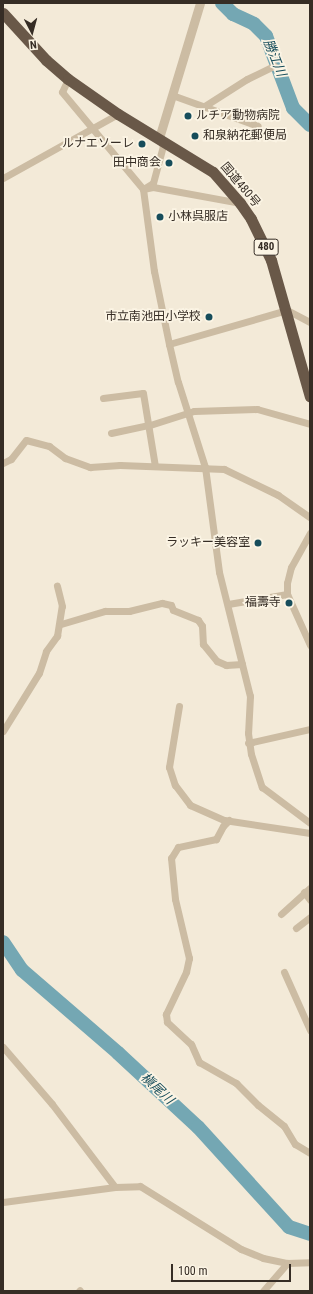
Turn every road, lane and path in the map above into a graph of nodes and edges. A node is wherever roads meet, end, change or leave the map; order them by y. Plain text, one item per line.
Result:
1 (200, 3) edge
2 (3, 12) edge
3 (274, 66) dead end
4 (68, 79) junction
5 (172, 95) junction
6 (203, 107) junction
7 (118, 114) junction
8 (258, 126) dead end
9 (94, 128) junction
10 (159, 138) junction
11 (3, 178) edge
12 (144, 189) junction
13 (240, 203) junction
14 (286, 310) junction
15 (310, 322) edge
16 (169, 344) junction
17 (310, 397) edge
18 (103, 398) dead end
19 (187, 413) junction
20 (310, 424) edge
21 (150, 425) junction
22 (111, 433) dead end
23 (3, 463) edge
24 (155, 466) junction
25 (205, 467) junction
26 (310, 517) edge
27 (310, 532) edge
28 (57, 586) dead end
29 (287, 594) junction
30 (228, 604) junction
31 (61, 624) junction
32 (310, 645) edge
33 (242, 664) junction
34 (179, 706) dead end
35 (310, 729) edge
36 (3, 731) edge
37 (248, 743) junction
38 (229, 820) junction
39 (310, 823) edge
40 (310, 833) edge
41 (307, 890) edge
42 (310, 900) edge
43 (281, 914) dead end
44 (310, 917) edge
45 (296, 928) dead end
46 (284, 972) dead end
47 (310, 1030) edge
48 (3, 1047) edge
49 (310, 1153) edge
50 (115, 1187) junction
51 (3, 1202) edge
52 (310, 1262) edge
53 (287, 1263) junction
54 (263, 1291) edge

1 - 5 street
2 - 4 highway, 国道480号 / 480
3 - 6 street
4 - 7 highway, 国道480号 / 480
4 - 9 street
5 - 6 street
5 - 10 street
6 - 8 street
7 - 9 street
7 - 10 highway, 国道480号 / 480
9 - 11 street
9 - 12 street
10 - 12 street
10 - 13 highway, 国道480号 / 480
12 - 13 street
12 - 16 street
13 - 14 highway, 国道480号 / 480
14 - 15 street
14 - 16 street
14 - 17 highway, 国道480号 / 480
16 - 19 street
18 - 21 street
19 - 20 street
19 - 21 street
19 - 25 street
21 - 22 street
21 - 24 street
23 - 24 street
24 - 25 street
25 - 26 street
25 - 30 street
27 - 29 street
28 - 31 street
29 - 30 street
29 - 32 street
30 - 33 street
31 - 33 street
31 - 36 street
33 - 37 street
34 - 38 street
35 - 37 street
37 - 39 street
38 - 40 street
38 - 49 street
41 - 42 street
41 - 43 street
44 - 45 street
46 - 47 street
48 - 50 street
50 - 51 street
50 - 53 street
52 - 53 street
53 - 54 street

